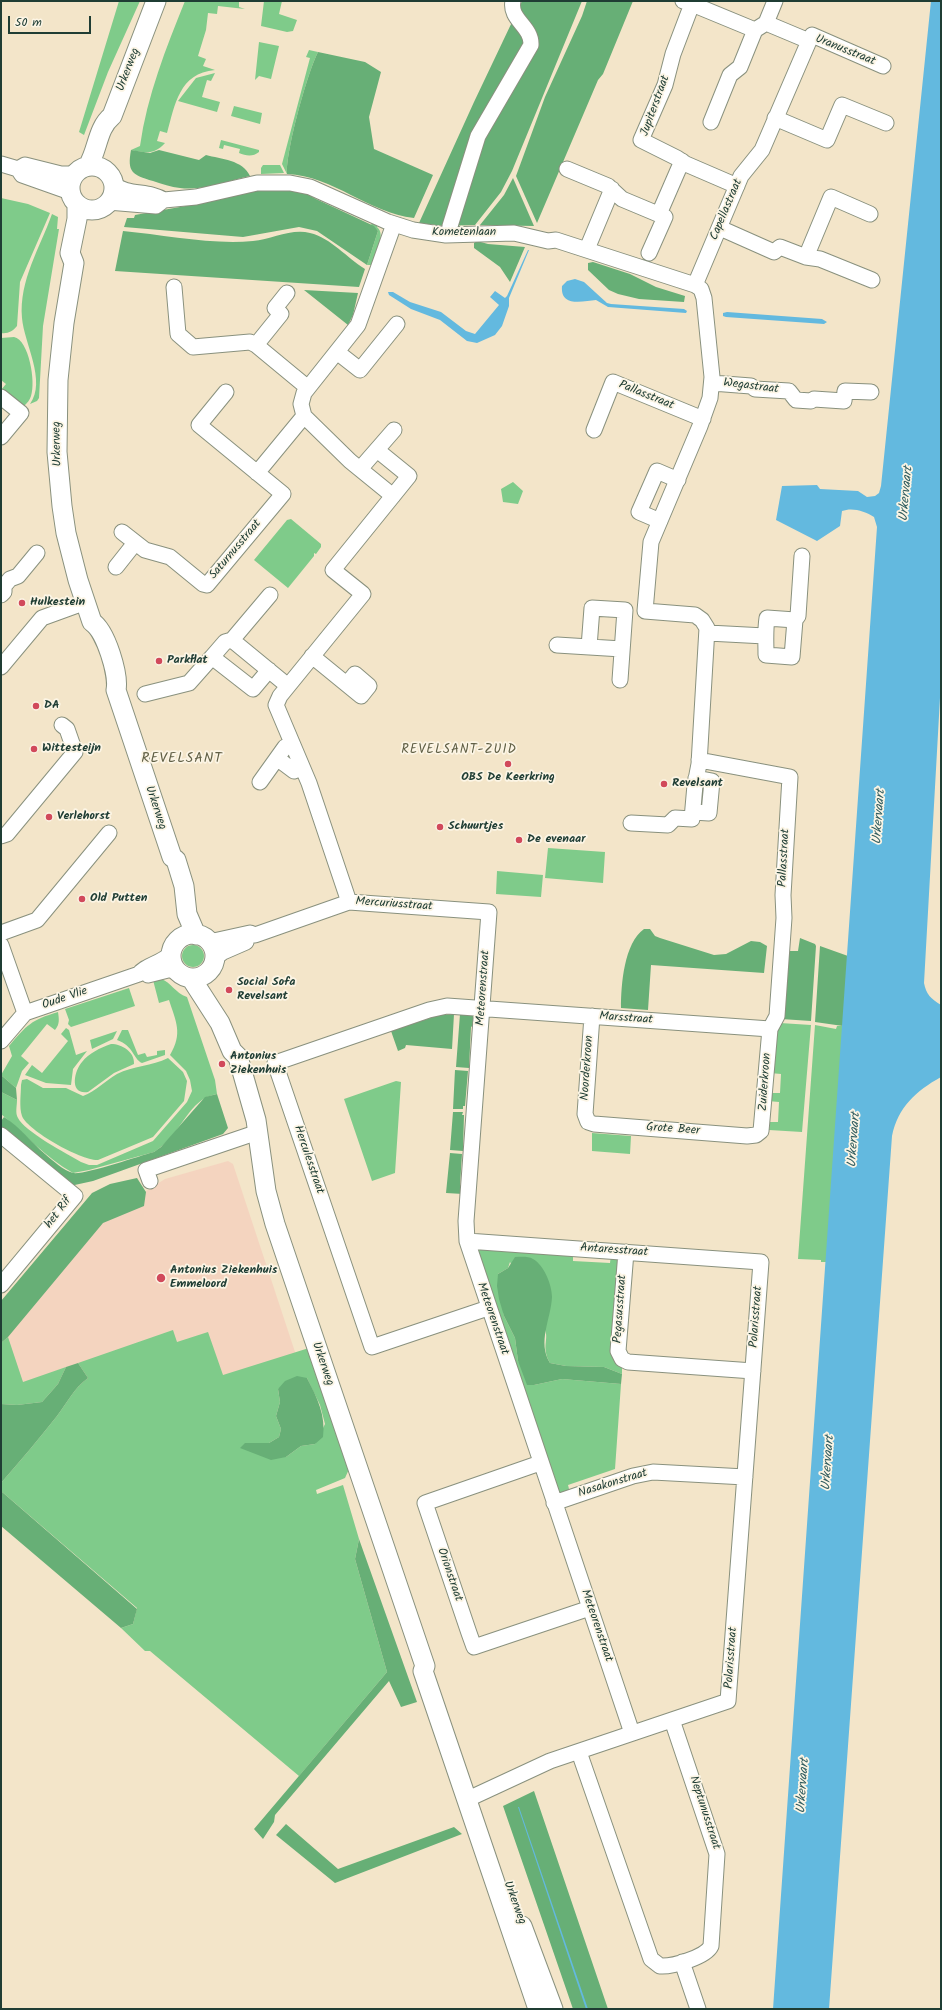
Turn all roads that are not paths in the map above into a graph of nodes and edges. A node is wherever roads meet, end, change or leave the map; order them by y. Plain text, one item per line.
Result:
1 (156, 1) edge
2 (513, 1) edge
3 (775, 1) edge
4 (687, 3) edge
5 (761, 27) junction
6 (809, 41) junction
7 (883, 66) dead end
8 (112, 116) junction
9 (775, 118) junction
10 (711, 122) dead end
11 (886, 123) dead end
12 (682, 161) junction
13 (1, 164) edge
14 (18, 169) junction
15 (567, 169) dead end
16 (81, 170) junction
17 (110, 177) junction
18 (737, 186) junction
19 (612, 189) junction
20 (74, 198) junction
21 (164, 200) junction
22 (102, 206) junction
23 (659, 214) junction
24 (870, 214) dead end
25 (394, 224) junction
26 (720, 228) junction
27 (450, 235) junction
28 (588, 249) junction
29 (649, 253) dead end
30 (806, 257) junction
31 (74, 263) junction
32 (872, 280) dead end
33 (695, 285) junction
34 (174, 287) dead end
35 (286, 293) dead end
36 (397, 324) dead end
37 (256, 345) junction
38 (337, 352) junction
39 (712, 382) junction
40 (308, 388) junction
41 (226, 392) dead end
42 (871, 392) dead end
43 (1, 397) edge
44 (304, 416) junction
45 (703, 419) junction
46 (394, 430) dead end
47 (594, 430) dead end
48 (1, 438) edge
49 (378, 450) junction
50 (360, 469) junction
51 (257, 473) junction
52 (678, 480) junction
53 (393, 496) junction
54 (660, 521) junction
55 (122, 532) dead end
56 (135, 543) junction
57 (37, 553) dead end
58 (802, 556) dead end
59 (116, 566) dead end
60 (1, 595) edge
61 (270, 595) dead end
62 (86, 602) junction
63 (645, 608) junction
64 (625, 610) junction
65 (795, 620) junction
66 (708, 633) junction
67 (765, 636) junction
68 (232, 640) junction
69 (557, 645) dead end
70 (589, 647) junction
71 (622, 649) junction
72 (312, 656) junction
73 (212, 657) junction
74 (1, 667) edge
75 (269, 670) junction
76 (620, 680) dead end
77 (346, 684) dead end
78 (288, 686) junction
79 (145, 694) dead end
80 (62, 725) dead end
81 (292, 744) junction
82 (278, 759) junction
83 (699, 760) junction
84 (302, 768) junction
85 (260, 782) dead end
86 (631, 823) dead end
87 (109, 833) dead end
88 (1, 836) edge
89 (349, 902) junction
90 (465, 910) joint
91 (1, 933) edge
92 (1, 945) edge
93 (193, 956) junction
94 (482, 1008) junction
95 (24, 1013) junction
96 (592, 1016) junction
97 (770, 1029) junction
98 (1, 1042) edge
99 (587, 1120) joint
100 (258, 1132) junction
101 (759, 1133) joint
102 (1, 1135) edge
103 (150, 1181) dead end
104 (466, 1241) junction
105 (626, 1252) junction
106 (761, 1262) joint
107 (1, 1285) edge
108 (488, 1308) junction
109 (753, 1371) junction
110 (540, 1463) junction
111 (745, 1477) junction
112 (554, 1503) junction
113 (590, 1608) junction
114 (672, 1720) junction
115 (632, 1733) junction
116 (580, 1752) junction
117 (472, 1798) junction
118 (682, 1962) junction
119 (538, 2009) edge
120 (553, 2009) edge
121 (698, 2009) edge

1 - 8 main road, Urkerweg
2 - 27 street
3 - 5 street
4 - 5 street, Uranusstraat
4 - 12 street, Jupiterstraat
5 - 6 street, Uranusstraat
5 - 10 street
6 - 7 street, Uranusstraat
6 - 9 street, Capellastraat
8 - 16 main road, Urkerweg
8 - 17 main road, Urkerweg
9 - 11 street
9 - 18 street, Capellastraat
12 - 18 street, Jupiterstraat
12 - 23 street
13 - 14 street
14 - 16 street
14 - 20 street
15 - 19 street
16 - 17 main road
16 - 20 main road
17 - 21 street, Kometenlaan
17 - 22 main road
18 - 26 street, Capellastraat
19 - 23 street
19 - 28 street
20 - 22 main road
20 - 31 main road, Urkerweg
21 - 22 street, Kometenlaan
21 - 25 street, Kometenlaan
22 - 31 main road, Urkerweg
23 - 29 street
24 - 30 street
25 - 27 street, Kometenlaan
25 - 38 street
26 - 30 street
26 - 33 street, Capellastraat
27 - 28 street, Kometenlaan
28 - 33 street, Kometenlaan
30 - 32 street
31 - 62 main road, Urkerweg
33 - 39 street
34 - 37 street
35 - 37 street
36 - 38 street
37 - 40 street
38 - 40 street
39 - 42 street, Wegastraat
39 - 45 street
40 - 44 street
41 - 51 street, Saturnusstraat
43 - 48 street
44 - 50 street
44 - 51 street
45 - 47 street, Pallasstraat
45 - 52 street
46 - 49 street
49 - 50 street
49 - 53 street
50 - 53 street
51 - 56 street, Saturnusstraat
52 - 54 street
52 - 54 street
53 - 72 street
54 - 63 street
55 - 56 street, Saturnusstraat
56 - 59 street
57 - 60 street
58 - 65 street
61 - 68 street
62 - 74 street
62 - 93 main road, Urkerweg
63 - 64 street
63 - 66 street
64 - 70 street
64 - 71 street
65 - 67 street
65 - 67 street
66 - 67 street
66 - 83 street
68 - 73 street
68 - 75 street
69 - 70 street
70 - 71 street
71 - 76 street
72 - 77 street
72 - 78 street
73 - 75 street
73 - 79 street
75 - 78 street
78 - 81 street
80 - 88 street
81 - 82 street
81 - 84 street
82 - 84 street
82 - 85 street
83 - 86 street
83 - 97 street, Pallasstraat
84 - 89 street
87 - 91 street
89 - 90 street, Mercuriusstraat
89 - 93 street, Mercuriusstraat
90 - 94 street, Meteorenstraat
92 - 95 street
93 - 95 street, Oude Vlie
93 - 100 main road, Urkerweg
94 - 96 street, Marsstraat
94 - 104 street, Meteorenstraat
94 - 108 street, Herculesstraat
95 - 98 street
96 - 97 street, Marsstraat
96 - 99 street, Noorderkroon
97 - 101 street, Zuiderkroon
99 - 101 street, Grote Beer
100 - 103 street
100 - 117 main road, Urkerweg
102 - 107 street, het Rif
104 - 105 street, Antaresstraat
104 - 108 street, Meteorenstraat
105 - 106 street, Antaresstraat
105 - 109 street, Pegasusstraat
106 - 109 street, Polarisstraat
108 - 110 street, Meteorenstraat
109 - 111 street, Polarisstraat
110 - 112 street, Meteorenstraat
110 - 113 street, Orionstraat
111 - 112 street, Nasakonstraat
111 - 114 street, Polarisstraat
112 - 113 street, Meteorenstraat
113 - 115 street, Meteorenstraat
114 - 115 street, Polarisstraat
114 - 118 street, Neptunusstraat
115 - 116 street, Polarisstraat
116 - 117 street, Polarisstraat
116 - 118 street, Neptunusstraat
117 - 119 main road, Urkerweg
117 - 120 main road, Urkerweg
118 - 121 street

